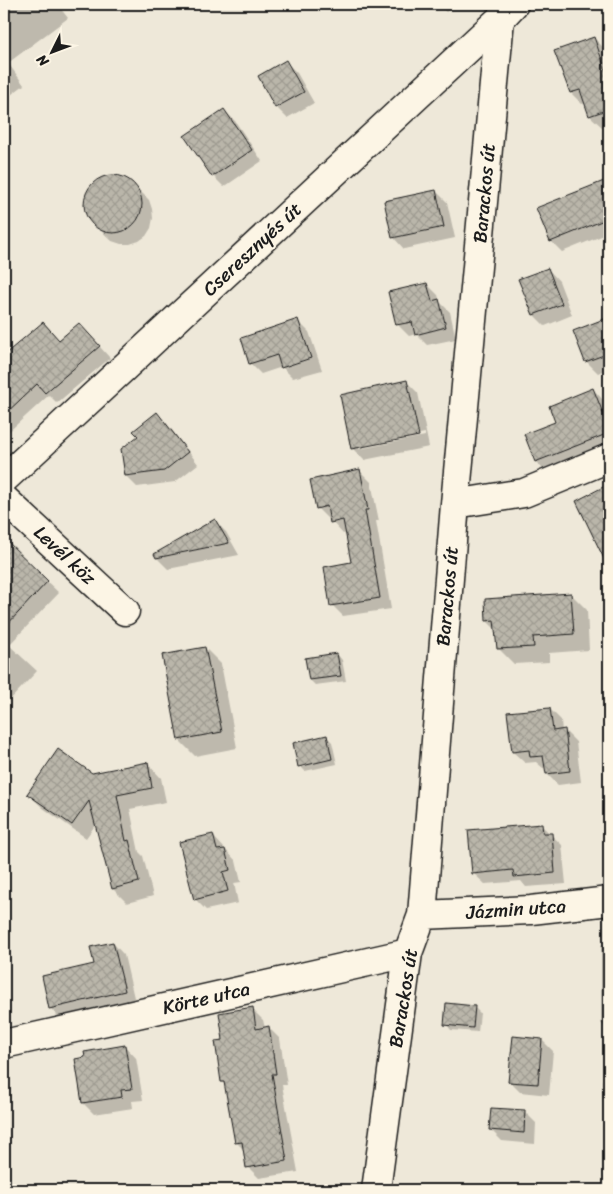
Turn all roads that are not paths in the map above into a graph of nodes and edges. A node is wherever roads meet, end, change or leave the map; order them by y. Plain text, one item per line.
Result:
1 (507, 11) edge
2 (609, 458) edge
3 (4, 479) edge
4 (4, 499) edge
5 (455, 504) junction
6 (125, 611) dead end
7 (609, 900) edge
8 (422, 914) junction
9 (408, 953) junction
10 (4, 1044) edge
11 (376, 1190) edge

1 - 3 street, Cseresznyés út
1 - 5 street, Barackos út
2 - 5 street
4 - 6 street, Levél köz
5 - 8 street, Barackos út
7 - 8 street, Jázmin utca
8 - 9 street, Barackos út
9 - 10 street, Körte utca
9 - 11 street, Barackos út

